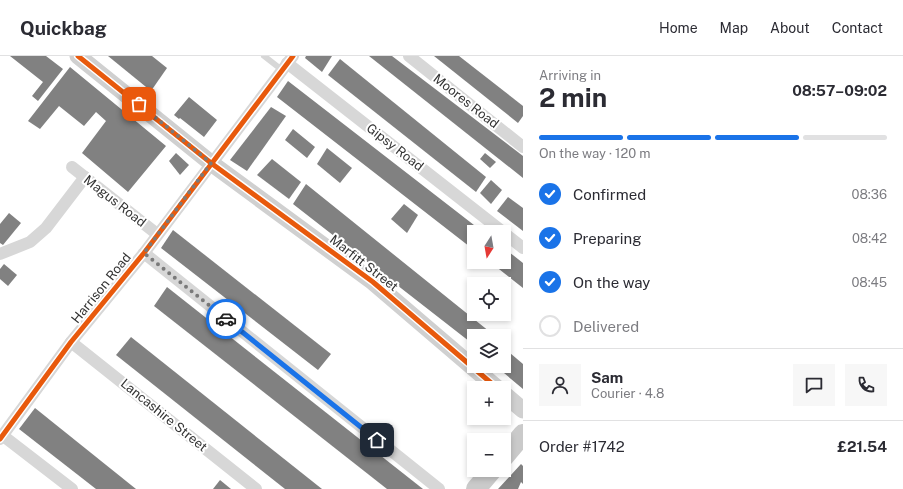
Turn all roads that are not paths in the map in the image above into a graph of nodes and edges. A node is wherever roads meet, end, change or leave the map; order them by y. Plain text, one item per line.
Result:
1 (78, 56) edge
2 (264, 56) edge
3 (408, 56) edge
4 (287, 63) edge
5 (523, 147) edge
6 (211, 163) junction
7 (72, 167) dead end
8 (85, 177) junction
9 (493, 225) edge
10 (158, 234) junction
11 (511, 239) edge
12 (523, 248) edge
13 (144, 253) junction
14 (0, 254) edge
15 (71, 342) junction
16 (489, 381) edge
17 (511, 400) edge
18 (523, 410) edge
19 (523, 434) edge
20 (1, 437) edge
21 (511, 449) edge
22 (486, 477) edge
23 (72, 489) edge
24 (256, 489) edge
25 (439, 489) edge
26 (476, 489) edge

1 - 6 street, Marfitt Street
2 - 4 lane
3 - 5 street, Moores Road
4 - 6 street, Harrison Road
4 - 9 street, Gipsy Road
6 - 10 street, Harrison Road
6 - 16 street, Marfitt Street
7 - 8 street, Magus Road
8 - 10 street, Magus Road
8 - 14 street
10 - 13 street, Harrison Road
11 - 12 street, Gipsy Road
13 - 15 street, Harrison Road
13 - 25 street
15 - 20 street, Harrison Road
15 - 24 street, Lancashire Street
17 - 18 street
19 - 21 main road
20 - 23 street
22 - 26 main road

